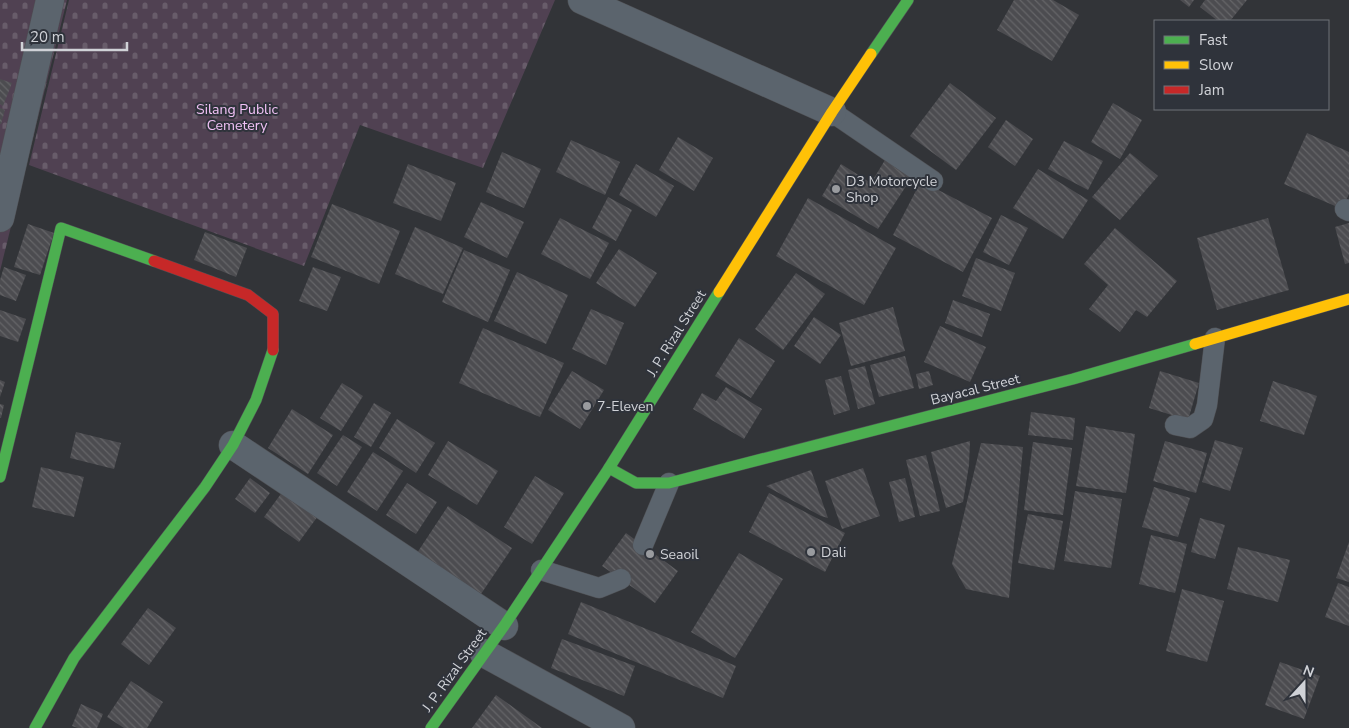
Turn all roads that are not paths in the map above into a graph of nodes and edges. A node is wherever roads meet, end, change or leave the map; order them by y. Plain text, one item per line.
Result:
1 (50, 0) edge
2 (582, 0) edge
3 (908, 0) edge
4 (832, 112) junction
5 (934, 181) dead end
6 (0, 218) edge
7 (1349, 299) edge
8 (1215, 338) junction
9 (1175, 426) dead end
10 (233, 445) junction
11 (609, 468) junction
12 (0, 477) edge
13 (669, 483) junction
14 (643, 546) dead end
15 (541, 570) junction
16 (621, 579) dead end
17 (504, 626) junction
18 (484, 653) junction
19 (35, 728) edge
20 (431, 728) edge
21 (621, 728) edge

1 - 6 street
2 - 4 street
3 - 4 main road, J. P. Rizal Street
4 - 5 lane
4 - 11 main road, J. P. Rizal Street
7 - 8 main road, Bayacal Street
8 - 9 lane
8 - 13 main road, Bayacal Street
10 - 12 main road
10 - 17 street
10 - 19 main road
11 - 13 main road, Bayacal Street
11 - 15 main road, J. P. Rizal Street
13 - 14 lane
15 - 16 lane
15 - 17 main road, J. P. Rizal Street
17 - 18 main road, J. P. Rizal Street
18 - 20 main road, J. P. Rizal Street
18 - 21 street

